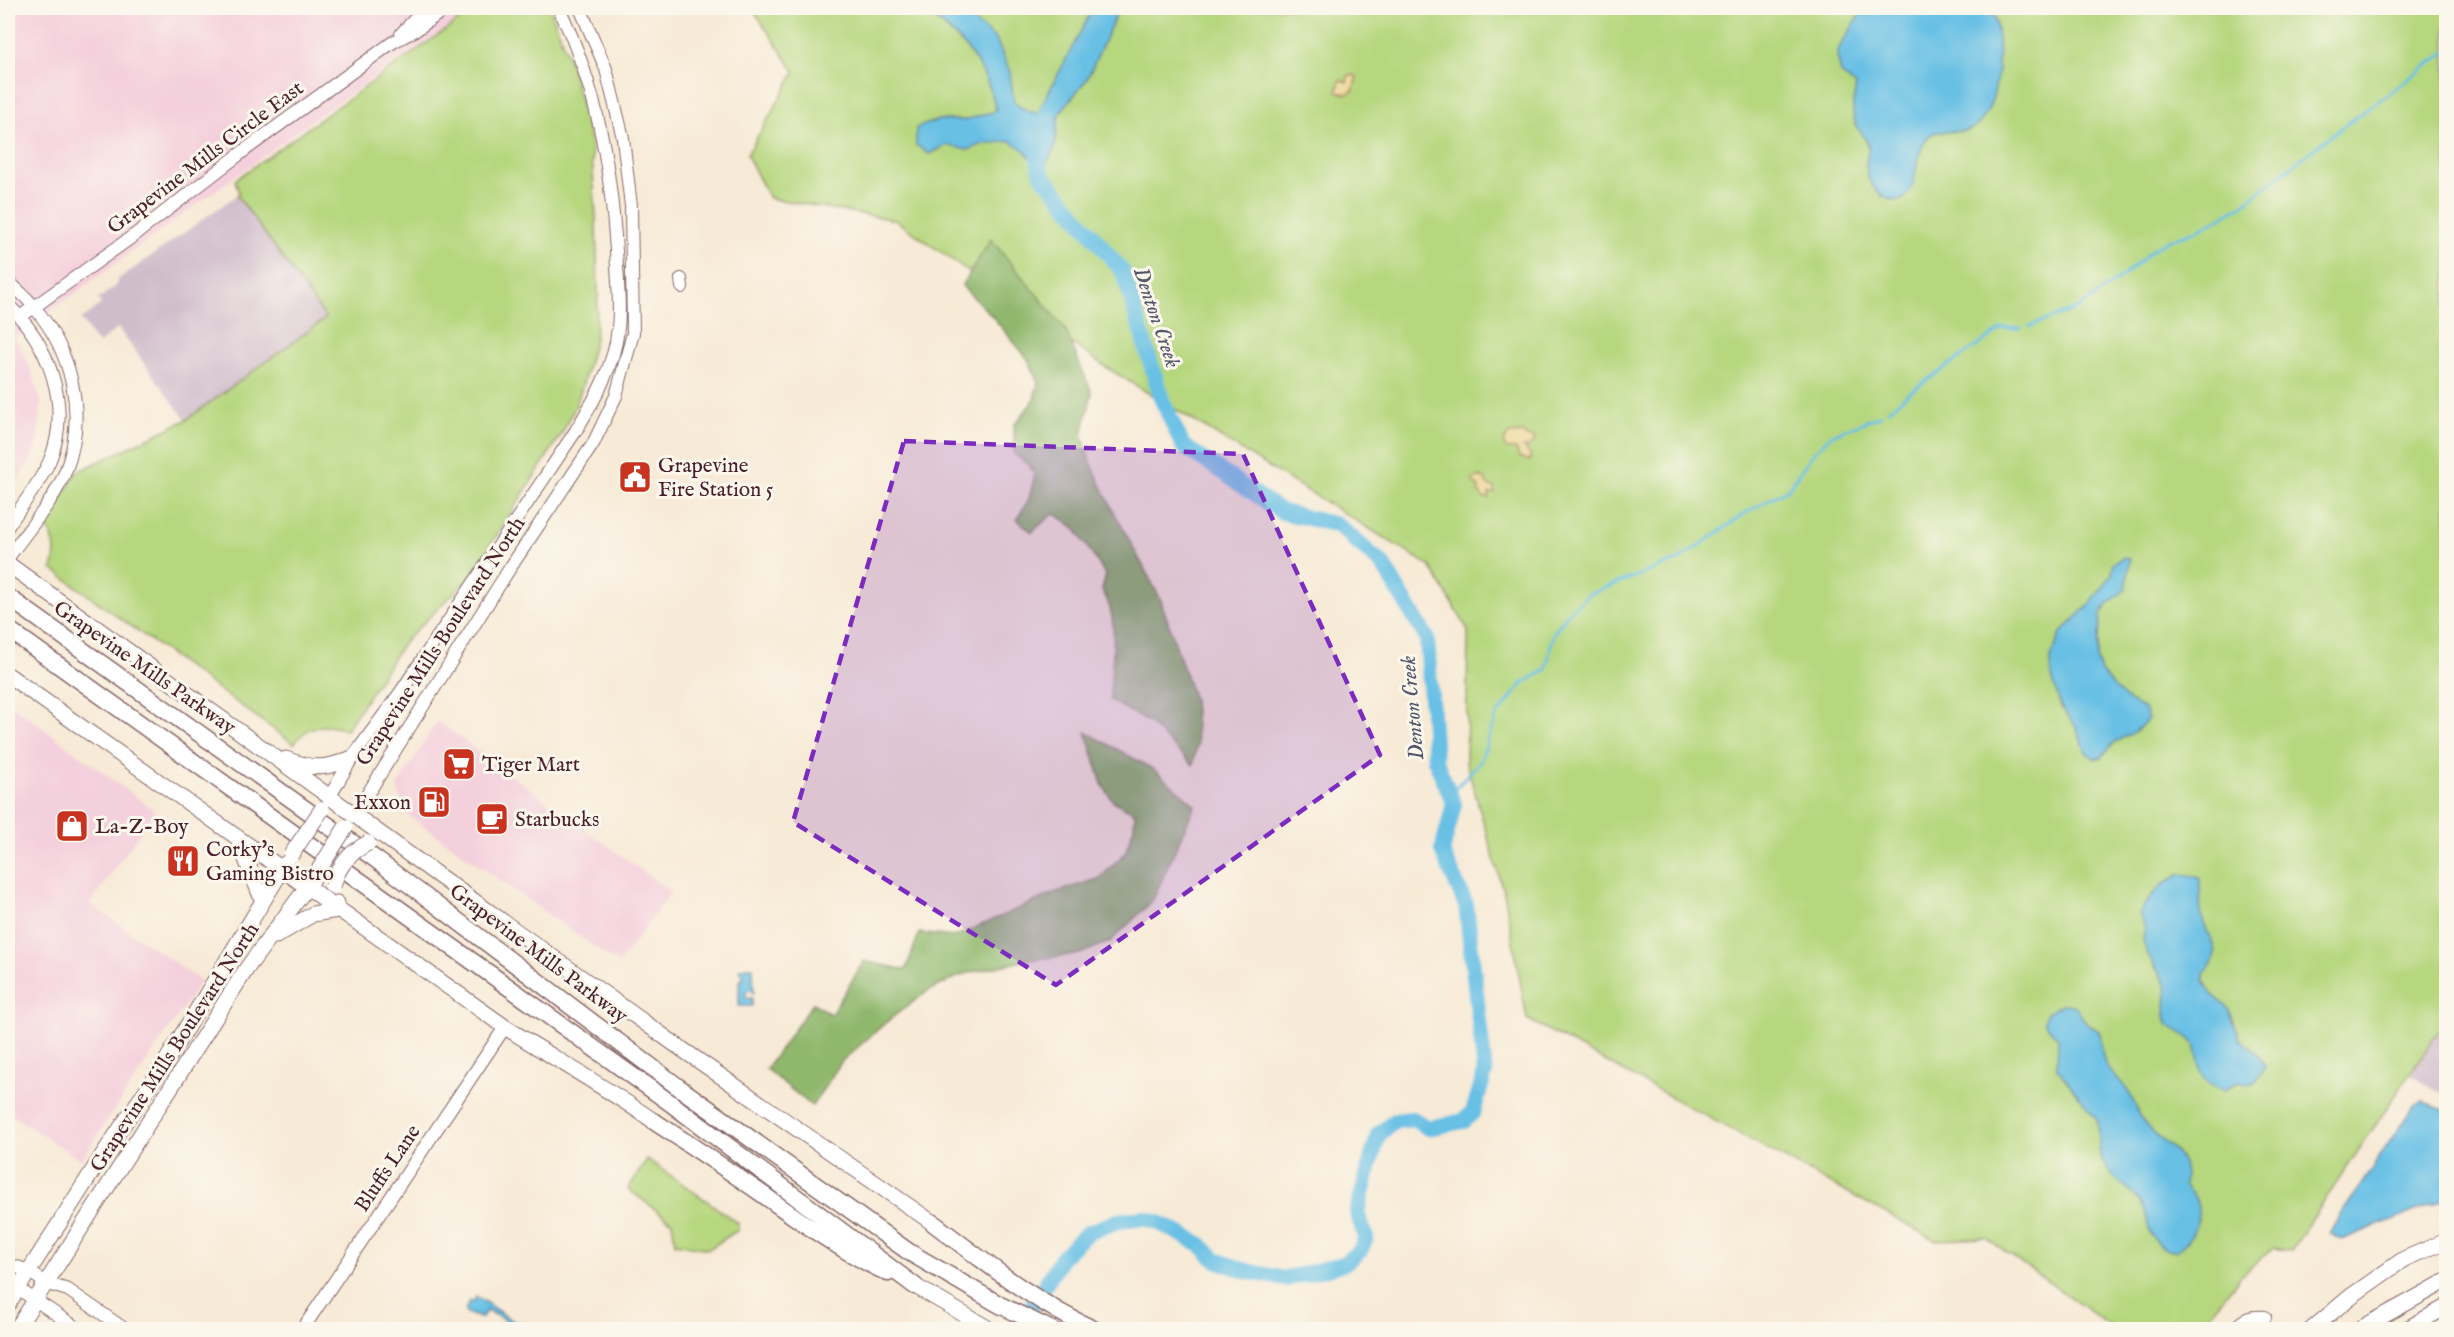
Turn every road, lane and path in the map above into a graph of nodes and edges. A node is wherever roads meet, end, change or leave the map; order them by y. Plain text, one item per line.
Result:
1 (425, 8) edge
2 (446, 8) edge
3 (559, 8) edge
4 (579, 8) edge
5 (398, 38) junction
6 (8, 281) edge
7 (8, 305) edge
8 (34, 307) junction
9 (20, 316) junction
10 (575, 432) junction
11 (593, 444) junction
12 (8, 526) edge
13 (8, 558) edge
14 (8, 564) edge
15 (8, 597) edge
16 (8, 629) edge
17 (8, 675) edge
18 (266, 750) junction
19 (352, 758) junction
20 (326, 802) junction
21 (351, 820) junction
22 (237, 837) junction
23 (394, 843) junction
24 (281, 869) junction
25 (312, 880) junction
26 (262, 899) junction
27 (338, 910) junction
28 (266, 943) junction
29 (505, 1027) junction
30 (168, 1058) junction
31 (184, 1068) junction
32 (655, 1122) joint
33 (933, 1223) joint
34 (2446, 1241) edge
35 (8, 1264) edge
36 (29, 1271) junction
37 (2446, 1281) edge
38 (45, 1283) junction
39 (12, 1286) edge
40 (915, 1286) junction
41 (35, 1301) junction
42 (8, 1304) edge
43 (2446, 1307) edge
44 (2265, 1317) dead end
45 (2381, 1318) junction
46 (989, 1328) edge
47 (16, 1329) edge
48 (81, 1329) edge
49 (126, 1329) edge
50 (302, 1329) edge
51 (1052, 1329) edge
52 (1095, 1329) edge
53 (2234, 1329) edge
54 (2311, 1329) edge
55 (2358, 1329) edge
56 (2364, 1329) edge
57 (2405, 1329) edge

1 - 5 street, Grapevine Mills Circle East
2 - 5 street, Grapevine Mills Circle East
3 - 10 street, Grapevine Mills Boulevard North
4 - 11 street, Grapevine Mills Boulevard North
5 - 8 street, Grapevine Mills Circle East
6 - 8 street
7 - 9 street
8 - 9 street, Grapevine Mills Circle East
8 - 13 street
9 - 12 street
10 - 11 street
10 - 19 street, Grapevine Mills Boulevard North
11 - 21 street, Grapevine Mills Boulevard North
14 - 18 main road, Grapevine Mills Parkway
15 - 51 highway, Grapevine Mills Parkway
16 - 40 highway, Grapevine Mills Parkway
17 - 22 main road
18 - 19 main road
18 - 20 main road, Grapevine Mills Parkway
19 - 20 street, Grapevine Mills Boulevard North
20 - 21 main road, Grapevine Mills Parkway
20 - 24 main road, Grapevine Mills Boulevard North, bridge
21 - 23 main road, Grapevine Mills Parkway
21 - 25 main road, Grapevine Mills Boulevard North, bridge
22 - 24 main road
22 - 26 main road
23 - 27 main road, bridge
23 - 33 main road, Grapevine Mills Parkway
24 - 25 main road
24 - 26 main road, Grapevine Mills Boulevard North
25 - 27 main road
25 - 28 main road, Grapevine Mills Boulevard North
26 - 30 main road, Grapevine Mills Boulevard North
27 - 28 main road
27 - 29 main road
28 - 31 main road, Grapevine Mills Boulevard North
29 - 32 main road
29 - 50 street, Bluffs Lane
30 - 31 main road
30 - 36 main road, Grapevine Mills Boulevard North
31 - 38 main road, Grapevine Mills Boulevard North
32 - 40 highway
33 - 52 highway
34 - 54 main road
35 - 36 street
36 - 38 street
36 - 39 main road, Grapevine Mills Boulevard North
37 - 45 main road
38 - 41 main road, Grapevine Mills Boulevard North
38 - 49 street
39 - 41 street
39 - 42 main road, Grapevine Mills Boulevard North
40 - 46 main road, Grapevine Mills Parkway
41 - 47 main road, Grapevine Mills Boulevard North
41 - 48 street
43 - 57 main road
44 - 53 street
45 - 55 main road
45 - 56 main road

